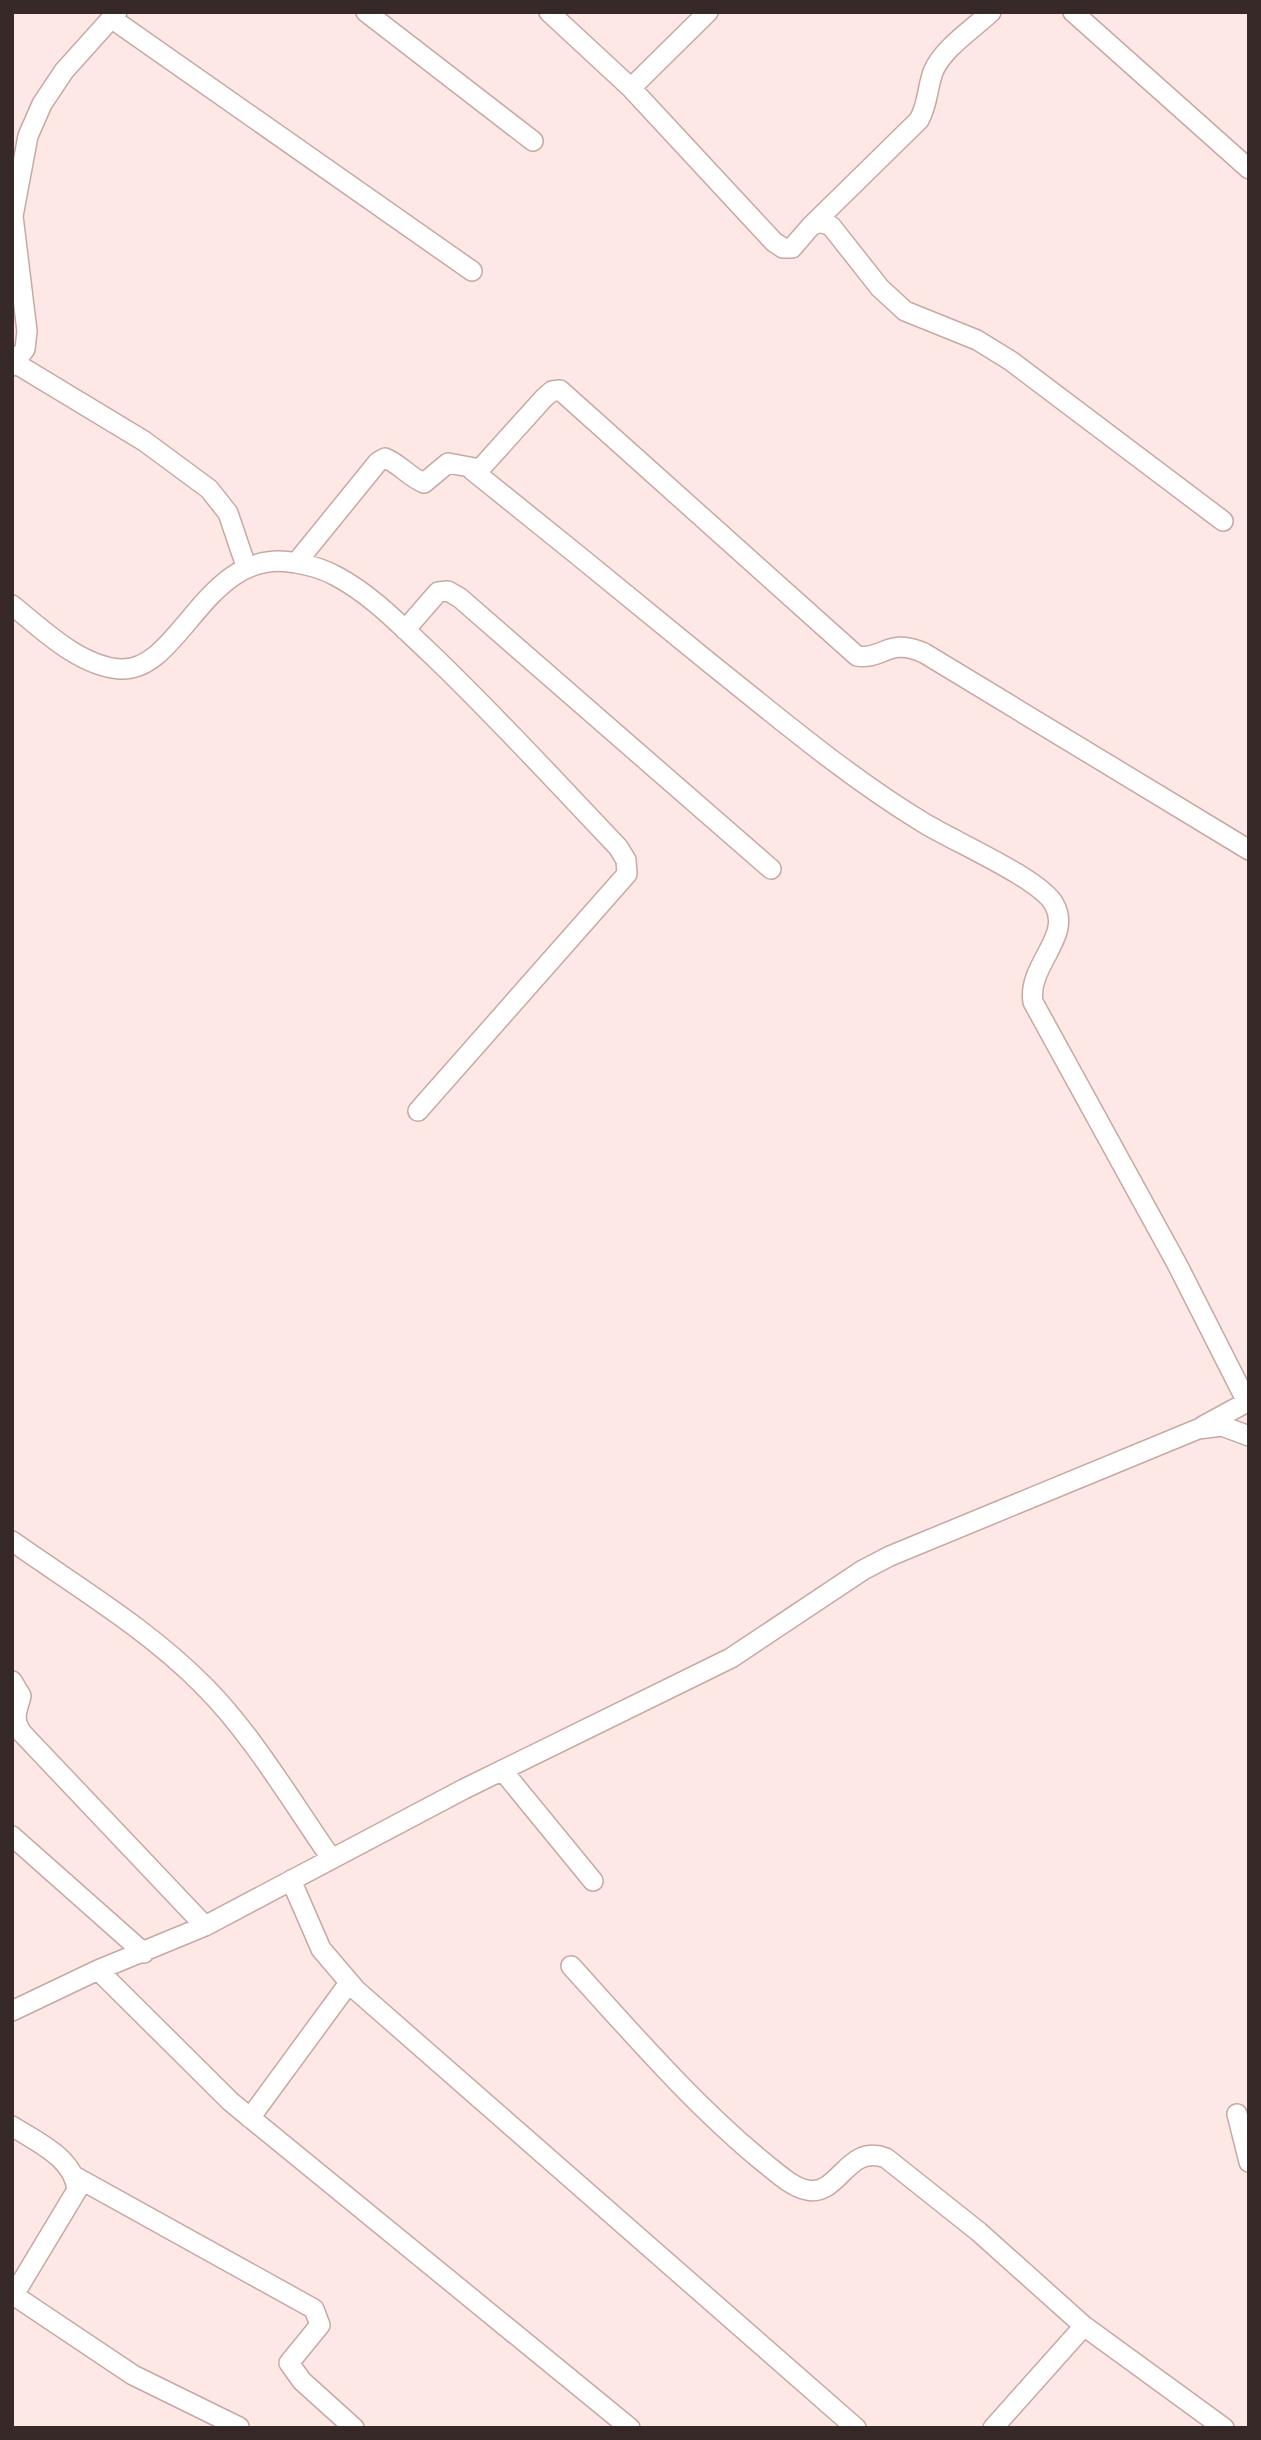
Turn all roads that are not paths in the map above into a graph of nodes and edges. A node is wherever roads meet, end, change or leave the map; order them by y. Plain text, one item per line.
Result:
1 (366, 12) edge
2 (548, 12) edge
3 (708, 12) edge
4 (991, 12) edge
5 (1073, 12) edge
6 (114, 15) edge
7 (631, 88) junction
8 (533, 141) dead end
9 (1249, 169) edge
10 (811, 226) junction
11 (472, 271) dead end
12 (14, 365) edge
13 (472, 470) junction
14 (1223, 521) dead end
15 (296, 563) junction
16 (246, 566) junction
17 (12, 605) edge
18 (404, 630) junction
19 (1249, 850) edge
20 (771, 869) dead end
21 (418, 1111) dead end
22 (1248, 1402) edge
23 (1198, 1429) junction
24 (1249, 1436) edge
25 (12, 1541) edge
26 (12, 1681) edge
27 (502, 1770) junction
28 (12, 1836) edge
29 (331, 1858) junction
30 (291, 1880) junction
31 (593, 1881) dead end
32 (205, 1926) junction
33 (145, 1953) junction
34 (571, 1966) dead end
35 (98, 1970) junction
36 (349, 1983) junction
37 (12, 2011) edge
38 (1237, 2114) dead end
39 (250, 2118) junction
40 (12, 2126) edge
41 (1249, 2162) edge
42 (76, 2177) junction
43 (13, 2296) edge
44 (1084, 2326) junction
45 (239, 2427) edge
46 (354, 2428) edge
47 (630, 2428) edge
48 (856, 2428) edge
49 (993, 2428) edge
50 (1224, 2428) edge

1 - 8 street
2 - 7 street
3 - 7 street
4 - 10 street
5 - 9 street
6 - 11 street
6 - 12 street
7 - 10 street
10 - 14 street
12 - 16 street
13 - 15 street
13 - 19 street
13 - 22 street
15 - 16 street
15 - 18 street
16 - 17 street
18 - 20 street
18 - 21 street
22 - 23 street
23 - 24 street
23 - 27 street
25 - 29 street
26 - 32 street
27 - 29 street
27 - 31 street
28 - 33 street
29 - 30 street
30 - 32 street
30 - 36 street
32 - 33 street
33 - 35 street
34 - 44 street
35 - 37 street
35 - 39 street
36 - 39 street
36 - 48 street
38 - 41 street
39 - 47 street
40 - 42 street
42 - 43 street
42 - 46 street
43 - 45 street
44 - 49 street
44 - 50 street

